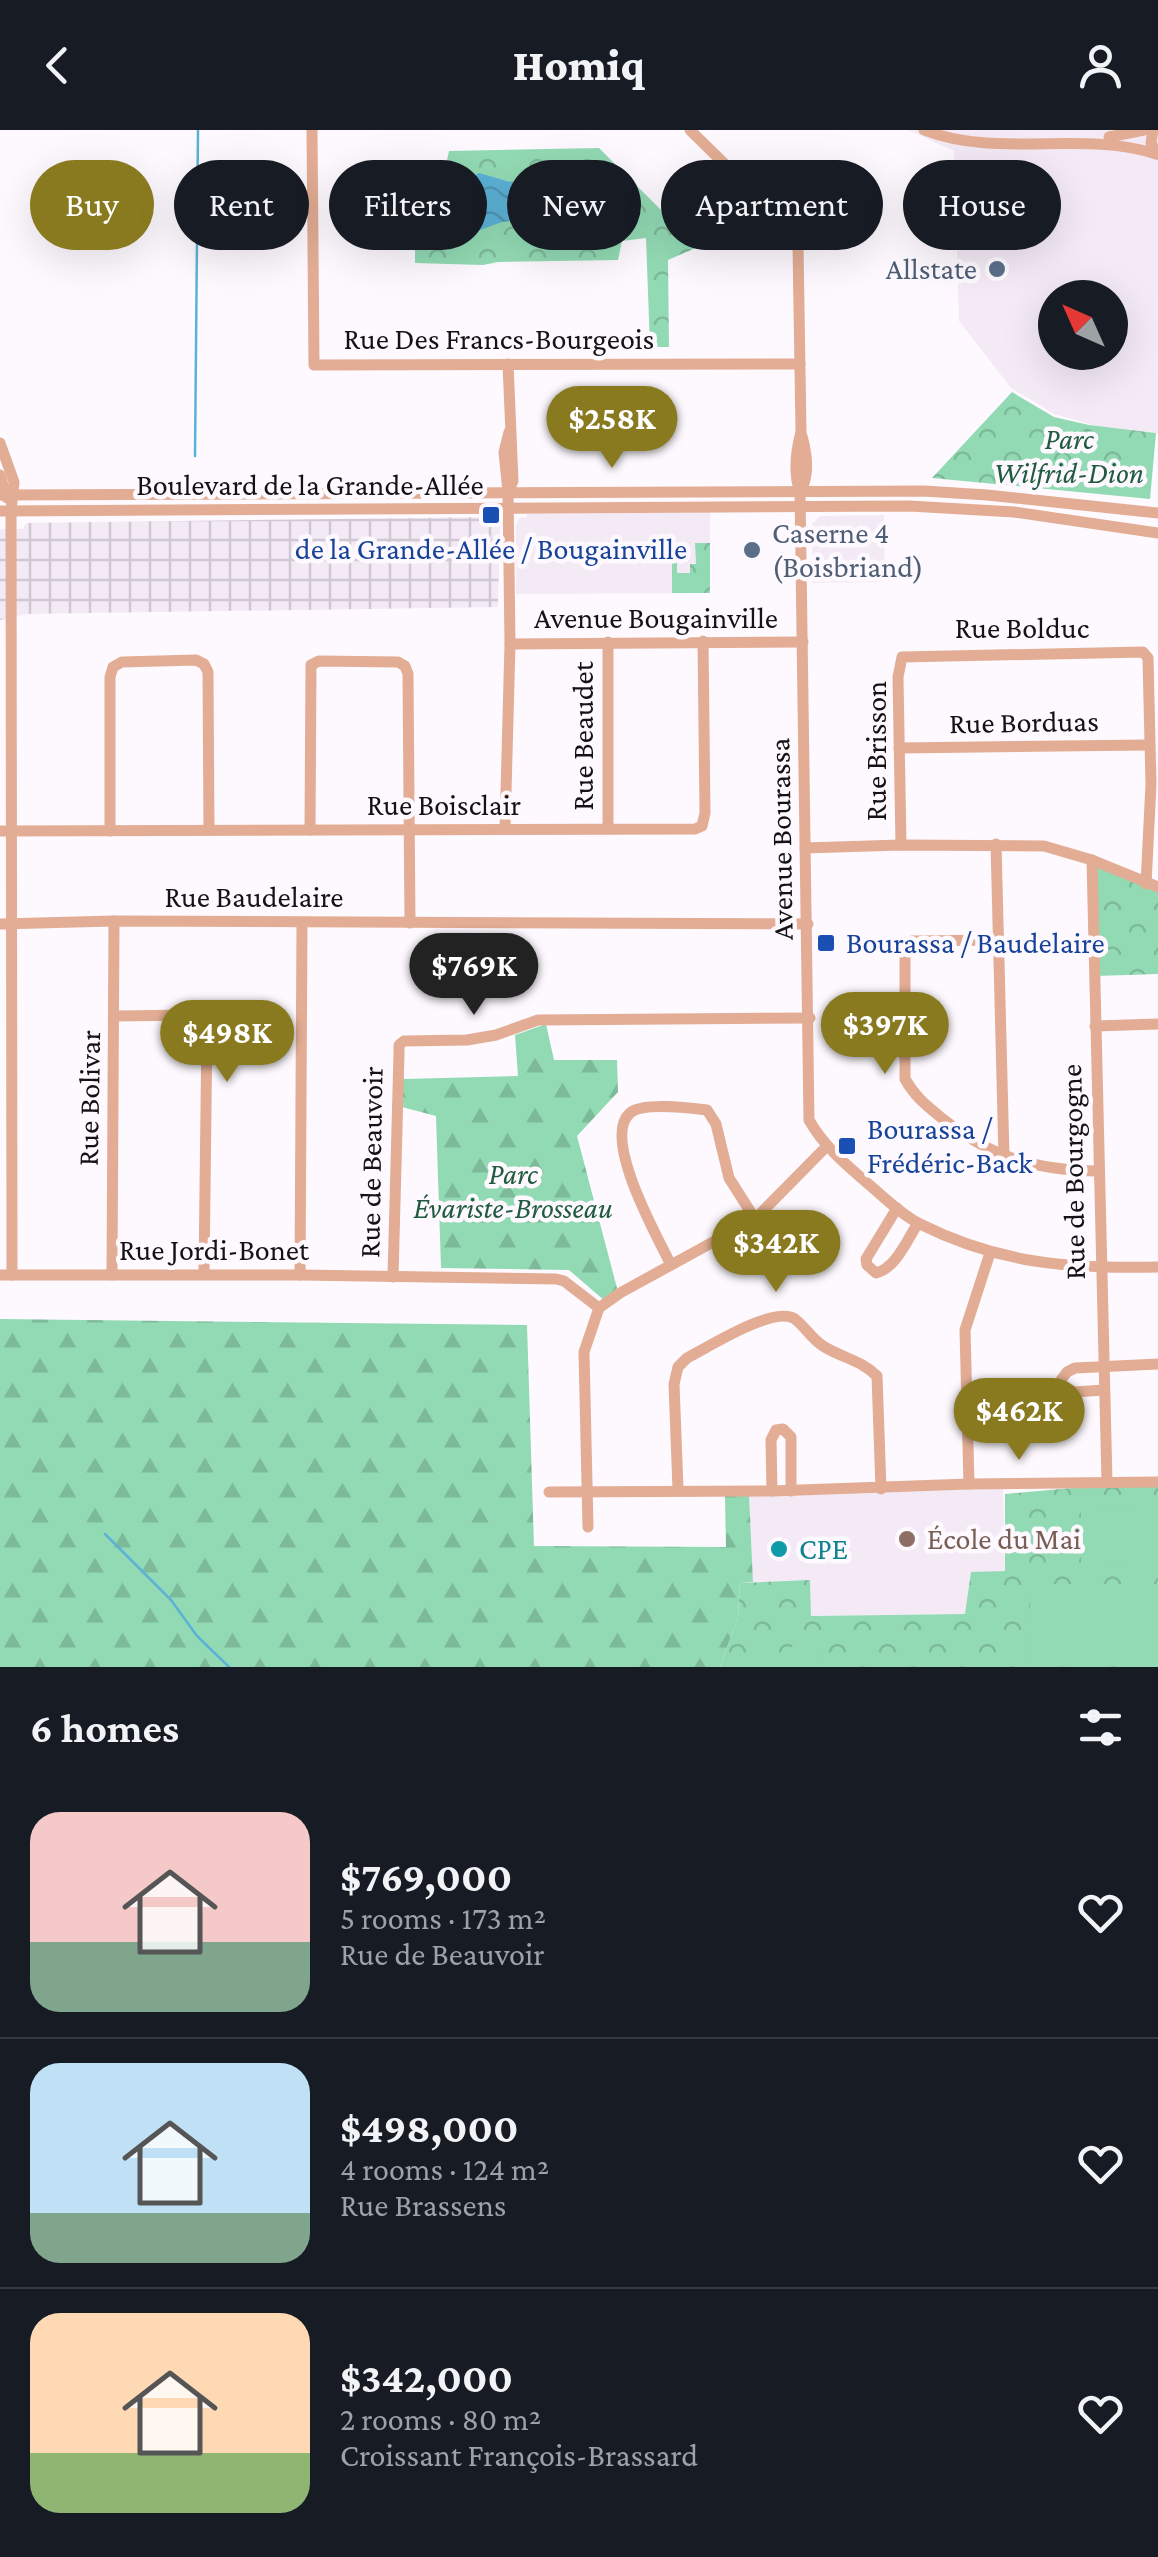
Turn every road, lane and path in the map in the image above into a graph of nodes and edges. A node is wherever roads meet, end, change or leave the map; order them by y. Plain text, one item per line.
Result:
1 (312, 130) edge
2 (690, 130) edge
3 (924, 130) edge
4 (1144, 130) edge
5 (1152, 130) edge
6 (1100, 139) junction
7 (1157, 154) edge
8 (508, 364) junction
9 (800, 364) junction
10 (0, 442) edge
11 (0, 475) edge
12 (508, 492) junction
13 (800, 492) junction
14 (7, 495) edge
15 (800, 507) junction
16 (508, 508) junction
17 (6, 511) edge
18 (1158, 513) edge
19 (1158, 534) edge
20 (703, 641) junction
21 (608, 642) junction
22 (803, 642) junction
23 (510, 644) junction
24 (902, 657) joint
25 (1148, 745) junction
26 (899, 748) junction
27 (608, 829) junction
28 (209, 830) junction
29 (310, 830) junction
30 (409, 830) junction
31 (505, 830) junction
32 (6, 831) edge
33 (110, 831) junction
34 (902, 844) junction
35 (996, 844) junction
36 (806, 848) junction
37 (1092, 860) junction
38 (1152, 885) edge
39 (114, 922) junction
40 (302, 923) junction
41 (410, 923) junction
42 (6, 924) edge
43 (808, 924) junction
44 (996, 940) junction
45 (115, 1016) junction
46 (810, 1018) junction
47 (1158, 1024) edge
48 (1095, 1026) junction
49 (827, 1146) junction
50 (1004, 1157) junction
51 (1098, 1172) junction
52 (896, 1208) junction
53 (754, 1220) junction
54 (918, 1223) junction
55 (990, 1254) junction
56 (671, 1266) junction
57 (1158, 1267) edge
58 (1100, 1268) junction
59 (204, 1274) junction
60 (112, 1275) junction
61 (300, 1275) junction
62 (6, 1276) edge
63 (393, 1276) junction
64 (599, 1308) junction
65 (1158, 1364) edge
66 (1104, 1365) junction
67 (1104, 1390) junction
68 (1107, 1482) junction
69 (1158, 1482) edge
70 (970, 1484) junction
71 (678, 1489) junction
72 (881, 1489) junction
73 (587, 1490) junction
74 (772, 1491) junction
75 (790, 1491) junction
76 (549, 1492) dead end
77 (588, 1526) dead end

1 - 8 street, Rue Des Francs-Bourgeois
2 - 9 street
3 - 6 street
4 - 6 street
5 - 7 street
6 - 7 street
8 - 9 street, Rue Des Francs-Bourgeois
8 - 12 street, Avenue Bougainville
9 - 13 street
10 - 14 street
11 - 14 street
12 - 13 street, Boulevard de la Grande-Allée
12 - 14 street, Boulevard de la Grande-Allée
12 - 16 street, Avenue Bougainville
13 - 15 street, Avenue Bourassa
13 - 18 street, Boulevard de la Grande-Allée
14 - 17 street
15 - 16 street, Boulevard de la Grande-Allée
15 - 19 street, Boulevard de la Grande-Allée
15 - 22 street, Avenue Bourassa
16 - 17 street, Boulevard de la Grande-Allée
16 - 23 street, Avenue Bougainville
17 - 32 street
20 - 21 street, Avenue Bougainville
20 - 22 street, Avenue Bougainville
20 - 27 street, Rue Boisclair
21 - 23 street, Avenue Bougainville
21 - 27 street, Rue Beaudet
22 - 36 street, Avenue Bourassa
23 - 31 street, Avenue Bougainville
24 - 25 street, Rue Bolduc
24 - 26 street, Rue Brisson
25 - 26 street, Rue Borduas
25 - 38 street
26 - 34 street, Rue Brisson
27 - 31 street, Rue Boisclair
28 - 29 street, Rue Boisclair
28 - 33 street, Rue Boisclair
28 - 33 street
29 - 30 street, Rue Boisclair
29 - 30 street
30 - 31 street, Rue Boisclair
30 - 41 street
32 - 33 street, Rue Boisclair
32 - 42 street
34 - 35 street
34 - 36 street
35 - 37 street
35 - 44 street
36 - 43 street, Avenue Bourassa
37 - 38 street
37 - 48 street, Rue de Bourgogne
39 - 40 street, Rue Baudelaire
39 - 42 street, Rue Baudelaire
39 - 45 street, Rue Bolivar
40 - 41 street, Rue Baudelaire
40 - 61 street
41 - 43 street, Rue Baudelaire
42 - 62 street
43 - 46 street, Avenue Bourassa
44 - 50 street
44 - 50 street
45 - 59 street
45 - 60 street, Rue Bolivar
46 - 49 street, Avenue Bourassa
46 - 63 street, Rue de Beauvoir
47 - 48 street
48 - 51 street, Rue de Bourgogne
49 - 52 street, Avenue Bourassa
49 - 53 street
50 - 51 street
51 - 58 street, Rue de Bourgogne
52 - 54 street, Avenue Bourassa
52 - 54 street
53 - 56 street
53 - 56 street
54 - 55 street, Avenue Bourassa
55 - 58 street, Avenue Bourassa
55 - 70 street
56 - 64 street
57 - 58 street, Avenue Bourassa
58 - 66 street, Rue de Bourgogne
59 - 60 street, Rue Jordi-Bonet
59 - 61 street, Rue Jordi-Bonet
60 - 62 street, Rue Jordi-Bonet
61 - 63 street, Rue Jordi-Bonet
63 - 64 street, Rue Jordi-Bonet
64 - 73 street
65 - 66 street
66 - 67 street, Rue de Bourgogne
66 - 67 street
67 - 68 street, Rue de Bourgogne
68 - 69 street
68 - 70 street
70 - 72 street
71 - 72 street
71 - 73 street
71 - 74 street
72 - 75 street
73 - 76 street
73 - 77 street
74 - 75 street
74 - 75 street

